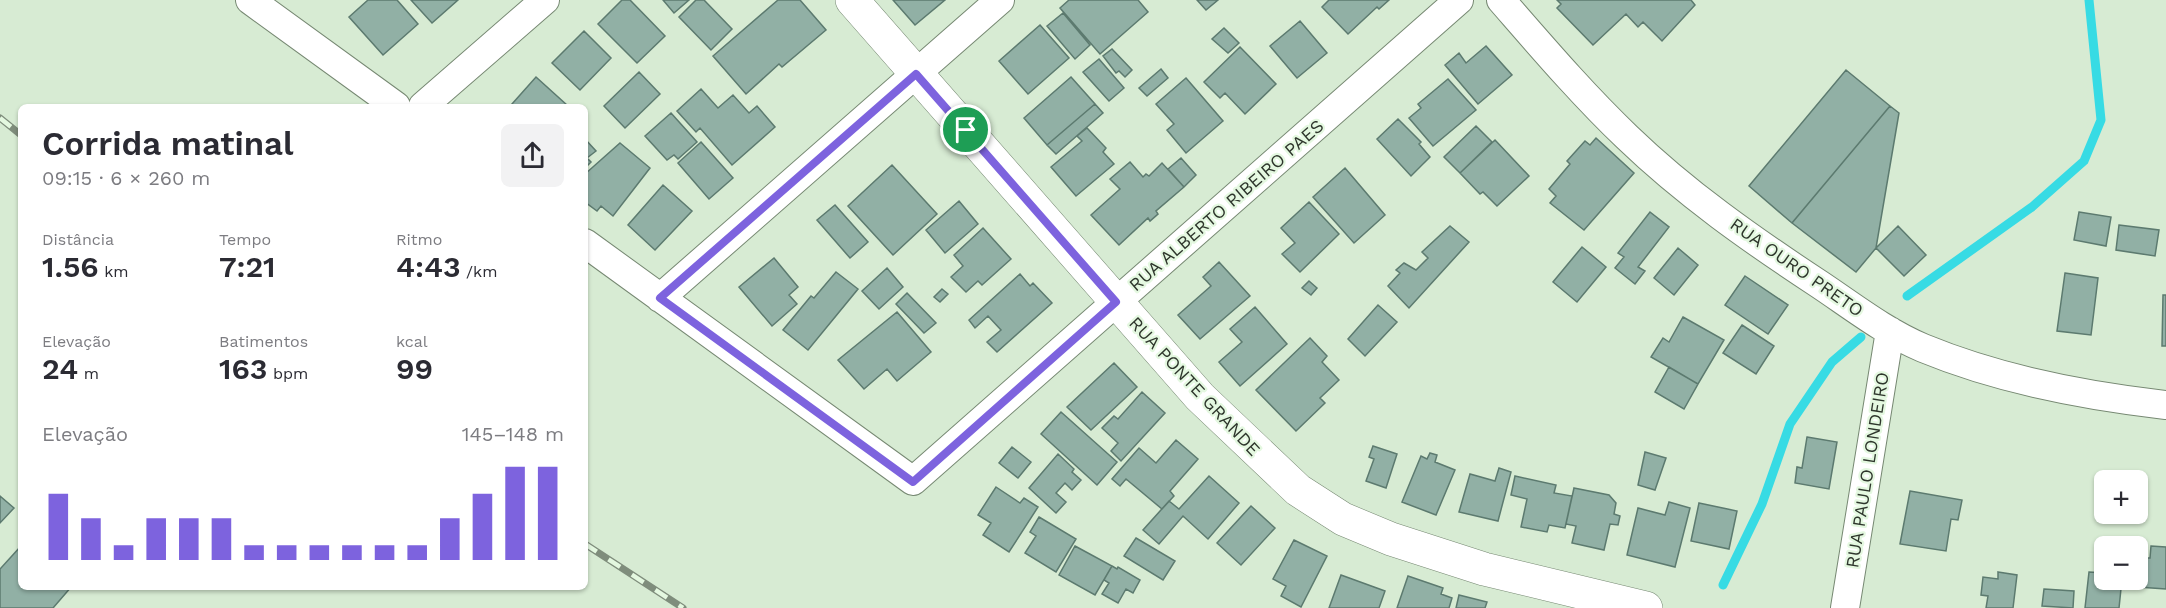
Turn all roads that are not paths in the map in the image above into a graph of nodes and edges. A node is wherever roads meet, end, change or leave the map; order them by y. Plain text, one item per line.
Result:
1 (250, 0) edge
2 (545, 0) edge
3 (852, 0) edge
4 (1000, 0) edge
5 (1459, 0) edge
6 (1501, 0) edge
7 (916, 74) junction
8 (393, 104) edge
9 (425, 104) edge
10 (588, 245) edge
11 (660, 298) junction
12 (1116, 302) junction
13 (1890, 331) junction
14 (2166, 405) edge
15 (1646, 608) edge
16 (1845, 608) edge

1 - 8 street
2 - 9 street
3 - 7 street, RUA PONTE GRANDE
4 - 7 street
5 - 12 street, RUA ALBERTO RIBEIRO PAES
6 - 13 street, RUA OURO PRETO
7 - 11 street
7 - 12 street, RUA PONTE GRANDE
10 - 11 street
11 - 12 street, RUA ALBERTO RIBEIRO PAES
12 - 15 street, RUA PONTE GRANDE
13 - 14 street, RUA OURO PRETO
13 - 16 street, RUA PAULO LONDEIRO

